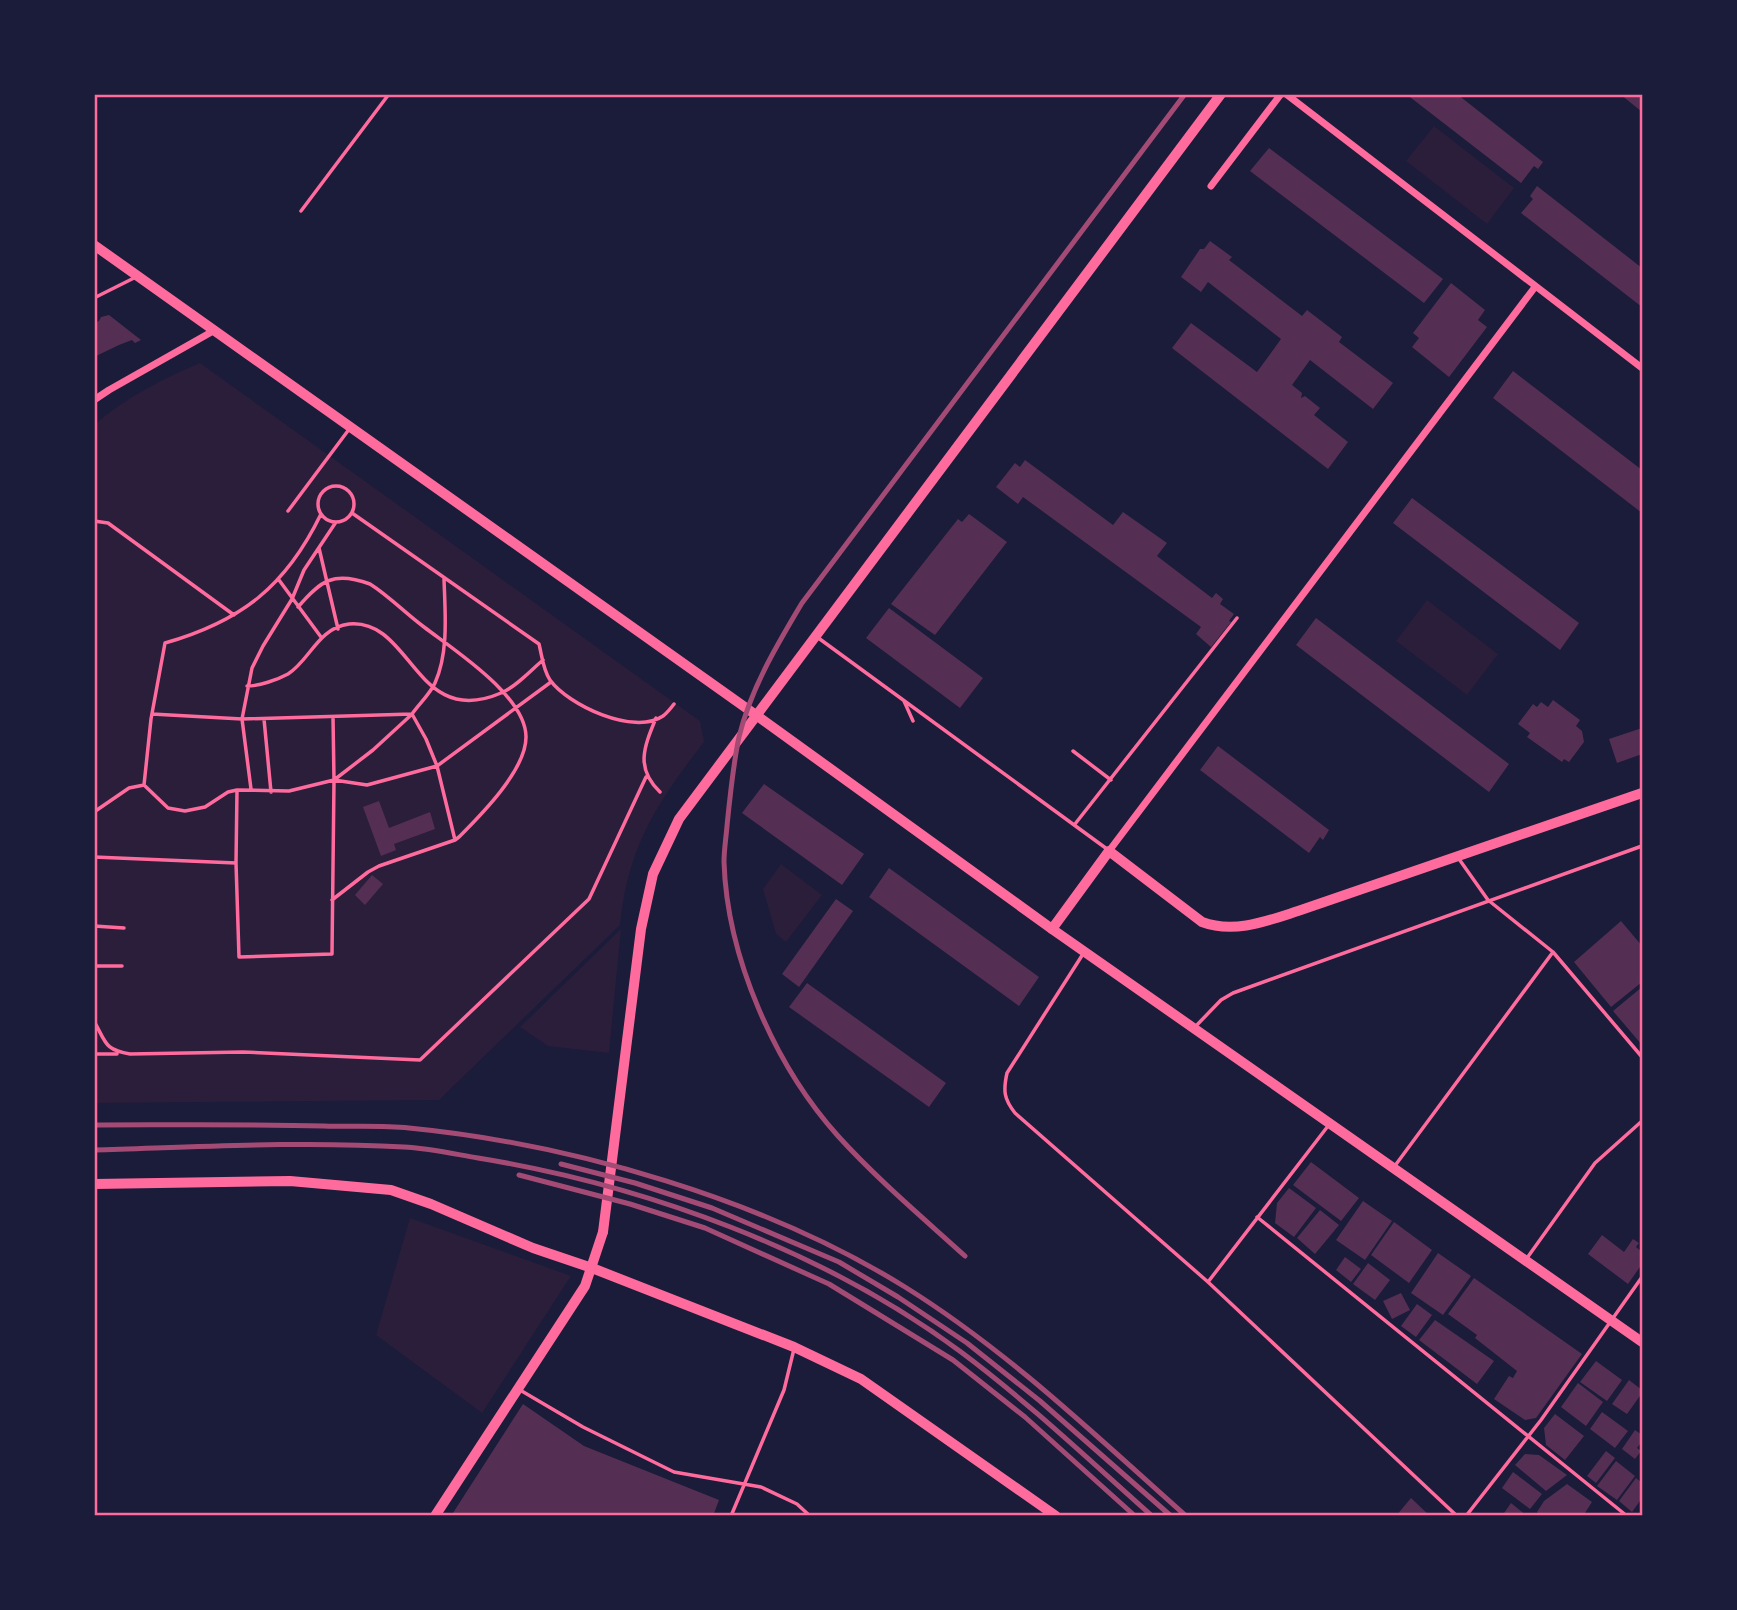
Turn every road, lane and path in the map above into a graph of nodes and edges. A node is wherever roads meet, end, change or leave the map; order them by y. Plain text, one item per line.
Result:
1 (389, 94) edge
2 (1220, 94) edge
3 (1284, 94) edge
4 (1211, 186) dead end
5 (301, 211) dead end
6 (94, 246) edge
7 (138, 276) junction
8 (1535, 287) junction
9 (94, 298) edge
10 (215, 330) junction
11 (1643, 368) edge
12 (94, 400) edge
13 (351, 427) junction
14 (288, 511) dead end
15 (352, 513) junction
16 (321, 514) junction
17 (94, 521) edge
18 (337, 522) junction
19 (319, 548) junction
20 (444, 579) junction
21 (279, 580) junction
22 (327, 580) junction
23 (292, 598) junction
24 (298, 607) junction
25 (234, 615) junction
26 (1237, 618) dead end
27 (338, 629) junction
28 (816, 635) junction
29 (321, 637) junction
30 (443, 642) junction
31 (543, 660) junction
32 (551, 682) junction
33 (433, 686) junction
34 (247, 687) junction
35 (503, 693) junction
36 (903, 699) junction
37 (674, 704) dead end
38 (516, 709) junction
39 (152, 714) junction
40 (412, 714) junction
41 (756, 715) junction
42 (333, 717) junction
43 (656, 718) junction
44 (242, 719) junction
45 (264, 719) junction
46 (913, 721) dead end
47 (1073, 751) dead end
48 (437, 766) junction
49 (646, 777) junction
50 (334, 780) junction
51 (1111, 780) junction
52 (144, 785) junction
53 (251, 789) junction
54 (237, 790) junction
55 (271, 792) junction
56 (660, 792) dead end
57 (1643, 793) edge
58 (94, 813) edge
59 (1075, 824) junction
60 (455, 840) junction
61 (1643, 846) edge
62 (1109, 850) junction
63 (94, 857) edge
64 (1458, 857) junction
65 (236, 863) junction
66 (332, 900) junction
67 (1488, 900) junction
68 (94, 926) edge
69 (124, 928) dead end
70 (1052, 929) junction
71 (1084, 952) junction
72 (1553, 952) junction
73 (94, 966) edge
74 (122, 966) dead end
75 (94, 1021) edge
76 (1194, 1029) junction
77 (94, 1054) edge
78 (130, 1054) junction
79 (1643, 1057) edge
80 (1643, 1121) edge
81 (1330, 1124) junction
82 (1393, 1168) junction
83 (94, 1184) edge
84 (1257, 1217) junction
85 (603, 1232) joint
86 (1525, 1260) junction
87 (592, 1268) junction
88 (1643, 1277) edge
89 (1208, 1282) junction
90 (1612, 1321) junction
91 (1643, 1342) edge
92 (794, 1347) junction
93 (518, 1389) junction
94 (1529, 1437) junction
95 (744, 1483) junction
96 (435, 1516) edge
97 (731, 1516) edge
98 (810, 1516) edge
99 (1056, 1516) edge
100 (1457, 1516) edge
101 (1466, 1516) edge
102 (1627, 1516) edge

1 - 5 lane
2 - 28 street
3 - 4 street
3 - 8 street
6 - 7 main road
7 - 9 lane
7 - 10 main road
8 - 11 street
8 - 62 street
10 - 12 street
10 - 13 main road
13 - 14 lane
13 - 41 main road
15 - 16 path
15 - 18 path
15 - 20 path
16 - 18 path
16 - 21 path
17 - 25 path
18 - 19 path
19 - 22 path
19 - 23 path
20 - 30 path
20 - 31 path
21 - 23 path
21 - 25 path
22 - 24 path
22 - 27 path
22 - 30 path
23 - 24 path
23 - 34 path
24 - 29 path
25 - 39 path
26 - 51 lane
27 - 29 path
27 - 33 path
28 - 36 lane
28 - 41 street
29 - 34 path
30 - 33 path
30 - 35 path
31 - 32 path
31 - 35 path
32 - 38 path
32 - 43 path
33 - 35 path
33 - 40 path
34 - 44 path
35 - 38 path
36 - 46 lane
36 - 59 lane
37 - 43 path
38 - 48 path
38 - 60 path
39 - 44 path
39 - 52 path
40 - 42 path
40 - 48 path
40 - 50 path
41 - 70 main road
41 - 85 street
42 - 45 path
42 - 50 path
43 - 49 path
44 - 45 path
44 - 53 path
45 - 55 path
47 - 51 lane
48 - 50 path
48 - 60 path
49 - 56 path
49 - 78 path
50 - 55 path
50 - 66 path
51 - 59 lane
52 - 54 path
52 - 58 path
53 - 54 path
53 - 55 path
54 - 65 path
57 - 64 street
59 - 62 lane
60 - 66 path
61 - 67 lane
62 - 64 street
62 - 70 street
63 - 65 path
64 - 67 lane
65 - 66 path
67 - 72 lane
67 - 76 lane
68 - 69 path
70 - 71 main road
71 - 76 main road
71 - 89 lane
72 - 79 lane
72 - 82 lane
73 - 74 path
75 - 78 path
76 - 81 main road
77 - 78 path
80 - 86 lane
81 - 82 main road
81 - 84 lane
82 - 86 main road
83 - 87 street
84 - 89 lane
84 - 94 lane
85 - 87 main road
86 - 90 main road
87 - 92 street
87 - 93 main road
88 - 90 lane
89 - 100 lane
90 - 91 main road
90 - 94 lane
92 - 95 lane
92 - 99 street
93 - 95 lane
93 - 96 main road
94 - 101 lane
94 - 102 lane
95 - 97 lane
95 - 98 lane

